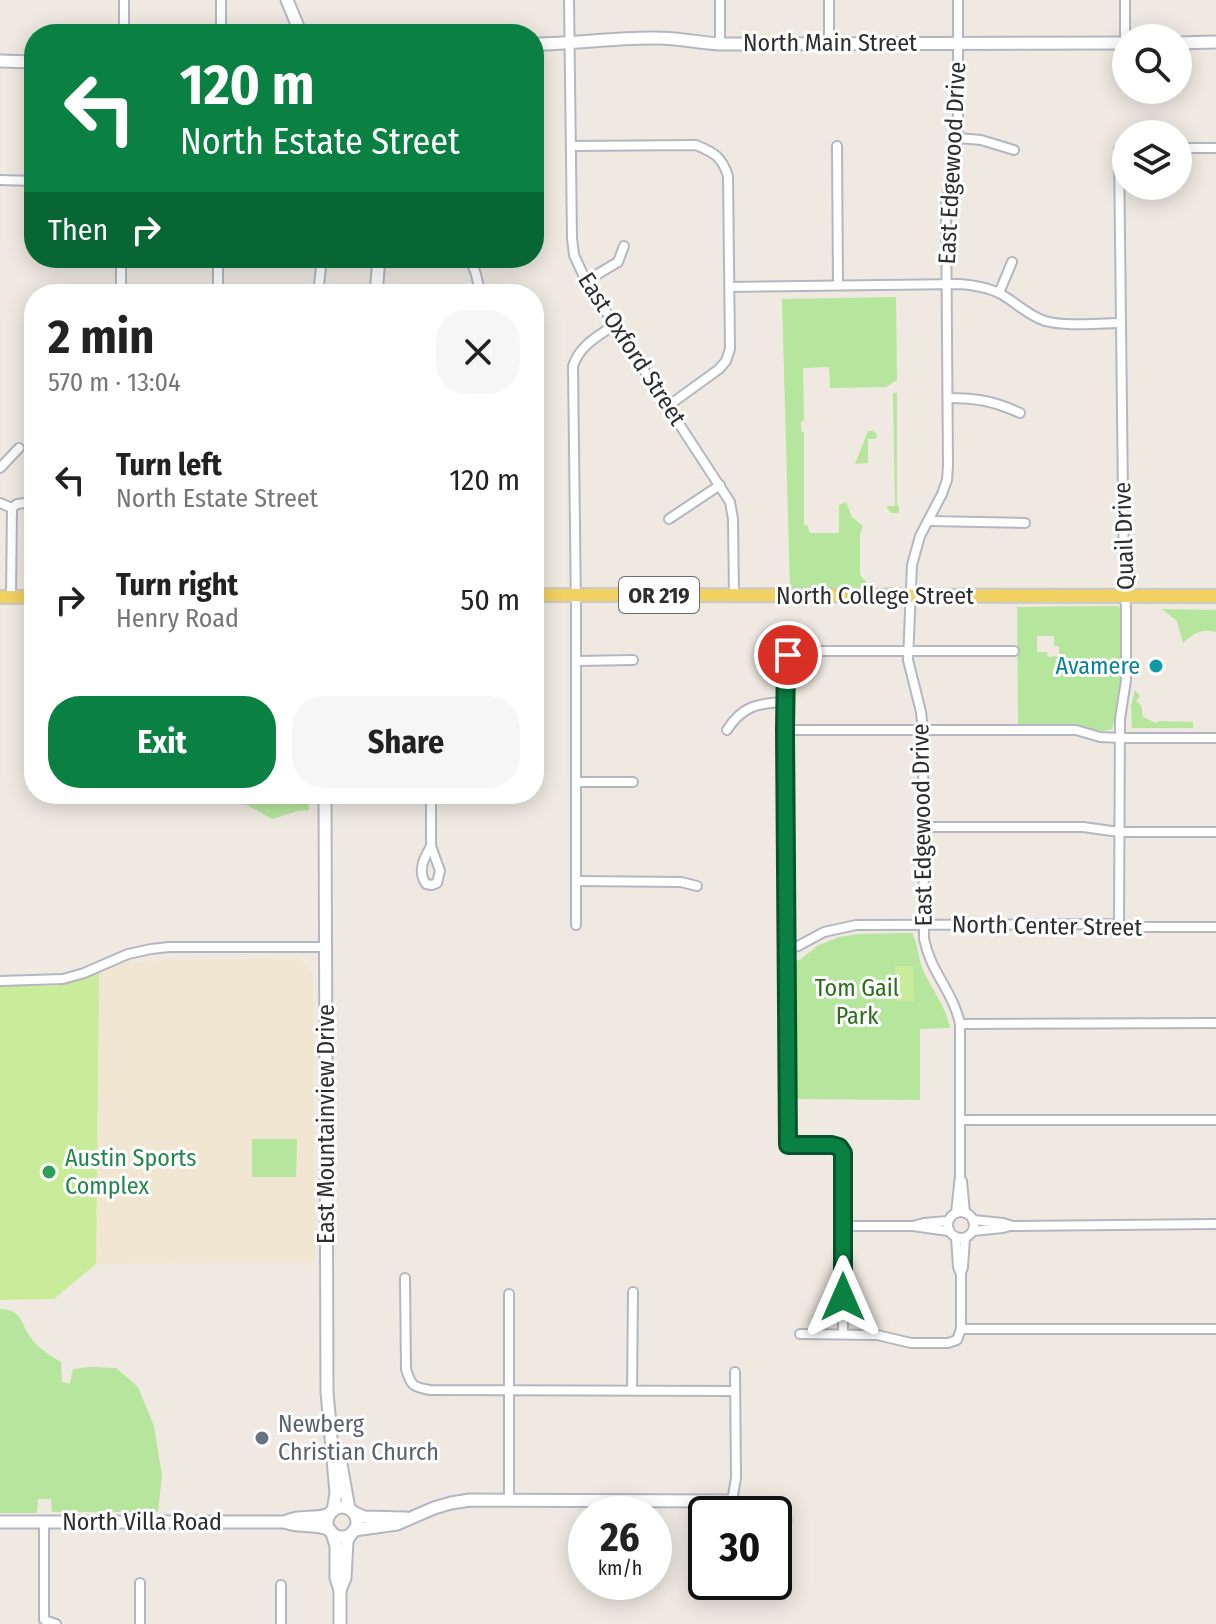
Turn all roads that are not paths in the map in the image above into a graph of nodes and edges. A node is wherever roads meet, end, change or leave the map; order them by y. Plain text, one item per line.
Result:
1 (124, 0) edge
2 (221, 0) edge
3 (287, 0) edge
4 (569, 0) edge
5 (720, 0) edge
6 (829, 0) edge
7 (958, 0) edge
8 (1125, 0) edge
9 (124, 24) edge
10 (221, 24) edge
11 (297, 24) edge
12 (1126, 24) edge
13 (1216, 42) edge
14 (829, 43) junction
15 (958, 43) junction
16 (1112, 43) edge
17 (1192, 43) edge
18 (544, 44) edge
19 (570, 44) junction
20 (720, 44) junction
21 (0, 61) edge
22 (24, 62) edge
23 (958, 138) junction
24 (571, 146) junction
25 (837, 146) dead end
26 (1192, 148) edge
27 (1216, 148) edge
28 (1014, 150) dead end
29 (0, 180) edge
30 (24, 181) edge
31 (1121, 200) edge
32 (624, 246) dead end
33 (1012, 262) dead end
34 (586, 281) junction
35 (947, 284) junction
36 (838, 285) junction
37 (730, 287) junction
38 (999, 293) junction
39 (1120, 323) junction
40 (614, 325) junction
41 (948, 398) junction
42 (668, 406) junction
43 (1020, 413) dead end
44 (19, 448) dead end
45 (0, 468) edge
46 (720, 485) junction
47 (0, 503) edge
48 (24, 503) edge
49 (12, 508) junction
50 (669, 519) dead end
51 (929, 521) junction
52 (1025, 523) dead end
53 (544, 595) edge
54 (575, 595) junction
55 (734, 595) junction
56 (910, 596) junction
57 (1125, 596) junction
58 (1216, 596) edge
59 (6, 597) edge
60 (908, 651) junction
61 (1014, 651) dead end
62 (633, 660) dead end
63 (576, 661) junction
64 (785, 702) junction
65 (727, 730) dead end
66 (785, 730) junction
67 (923, 730) junction
68 (1120, 738) junction
69 (1216, 738) edge
70 (576, 782) junction
71 (633, 782) dead end
72 (325, 804) edge
73 (431, 804) edge
74 (923, 827) junction
75 (1119, 832) junction
76 (1216, 832) edge
77 (431, 846) dead end
78 (576, 881) junction
79 (697, 886) dead end
80 (1119, 924) junction
81 (576, 925) dead end
82 (923, 925) junction
83 (1216, 927) edge
84 (326, 947) junction
85 (787, 948) junction
86 (0, 981) edge
87 (1216, 1023) edge
88 (960, 1024) junction
89 (960, 1120) junction
90 (1216, 1120) edge
91 (961, 1213) junction
92 (973, 1220) junction
93 (1216, 1224) edge
94 (843, 1226) junction
95 (948, 1226) junction
96 (1010, 1226) junction
97 (973, 1231) junction
98 (960, 1238) junction
99 (405, 1278) dead end
100 (633, 1292) dead end
101 (509, 1294) dead end
102 (961, 1329) junction
103 (1216, 1329) edge
104 (843, 1333) junction
105 (800, 1334) dead end
106 (735, 1372) dead end
107 (509, 1390) junction
108 (632, 1390) junction
109 (735, 1391) junction
110 (334, 1453) junction
111 (733, 1496) edge
112 (509, 1501) junction
113 (688, 1501) edge
114 (351, 1511) junction
115 (331, 1512) junction
116 (407, 1518) junction
117 (0, 1522) edge
118 (44, 1522) junction
119 (285, 1522) junction
120 (331, 1532) junction
121 (352, 1532) junction
122 (140, 1583) dead end
123 (281, 1585) dead end
124 (340, 1590) junction
125 (56, 1624) edge
126 (140, 1624) edge
127 (281, 1624) edge
128 (340, 1624) edge

1 - 9 street
2 - 10 street
3 - 11 main road
4 - 19 street, East Oxford Street
5 - 20 street
6 - 14 street
7 - 15 street, East Edgewood Drive
8 - 12 street
13 - 17 main road
14 - 15 main road, North Main Street
14 - 20 main road, North Main Street
15 - 16 main road, North Main Street
15 - 23 street, East Edgewood Drive
18 - 19 main road, North Main Street
19 - 20 main road, North Main Street
19 - 24 street, East Oxford Street
21 - 22 main road
23 - 28 street
23 - 35 street, East Edgewood Drive
24 - 34 street, East Oxford Street
24 - 37 street
25 - 36 street
26 - 27 street
29 - 30 street
31 - 39 street, Quail Drive
32 - 34 street
33 - 38 street
34 - 40 street, East Oxford Street
35 - 36 street
35 - 38 street
35 - 41 street, East Edgewood Drive
36 - 37 street
37 - 42 street
38 - 39 street
39 - 57 street, Quail Drive
40 - 42 street, East Oxford Street
40 - 54 street
41 - 43 street
41 - 51 street, East Edgewood Drive
42 - 46 street, East Oxford Street
44 - 45 street
46 - 50 street
46 - 55 street, East Oxford Street
47 - 49 street
48 - 49 street
49 - 59 street
51 - 52 street
51 - 56 street, East Edgewood Drive
53 - 54 main road, North College Street / OR 219
54 - 55 main road, North College Street / OR 219
54 - 63 street
55 - 56 main road, North College Street / OR 219
56 - 57 main road, North College Street / OR 219
56 - 60 street, East Edgewood Drive
57 - 58 main road, North College Street / OR 219
57 - 68 street, Quail Drive
60 - 61 street
60 - 64 street
60 - 67 street, East Edgewood Drive
62 - 63 street
63 - 70 street
64 - 65 street
64 - 66 street
66 - 67 street
66 - 85 street
67 - 68 street
67 - 74 street, East Edgewood Drive
68 - 69 street
68 - 75 street, Quail Drive
70 - 71 street
70 - 78 street
72 - 84 main road, East Mountainview Drive
73 - 77 street
74 - 75 street
74 - 82 street, East Edgewood Drive
75 - 76 street
75 - 80 street, Quail Drive
78 - 79 street
78 - 81 street
80 - 82 street, North Center Street
80 - 83 street, North Center Street
82 - 85 street, North Center Street
82 - 88 street, East Edgewood Drive
84 - 86 street
84 - 110 main road, East Mountainview Drive
85 - 94 street
87 - 88 street
88 - 89 street, East Edgewood Drive
89 - 90 street
89 - 91 street, East Edgewood Drive
91 - 92 street
91 - 95 street
92 - 96 street
92 - 97 street
93 - 96 street
94 - 95 street
94 - 104 street
95 - 98 street
96 - 97 street
97 - 98 street
98 - 102 street
99 - 107 street
100 - 108 street
101 - 107 street
102 - 103 street
102 - 104 street
104 - 105 street
106 - 109 street
107 - 108 street
107 - 112 street
108 - 109 street
109 - 111 street
110 - 114 main road, East Mountainview Drive
110 - 115 main road, East Mountainview Drive
112 - 113 main road
112 - 116 main road
114 - 115 main road
114 - 116 main road
114 - 121 main road
115 - 119 main road, North Villa Road
115 - 120 main road
116 - 121 main road
117 - 118 main road, North Villa Road
118 - 119 main road, North Villa Road
118 - 125 street
119 - 120 main road, North Villa Road
120 - 121 main road
120 - 124 main road
121 - 124 main road
122 - 126 street
123 - 127 street
124 - 128 main road

